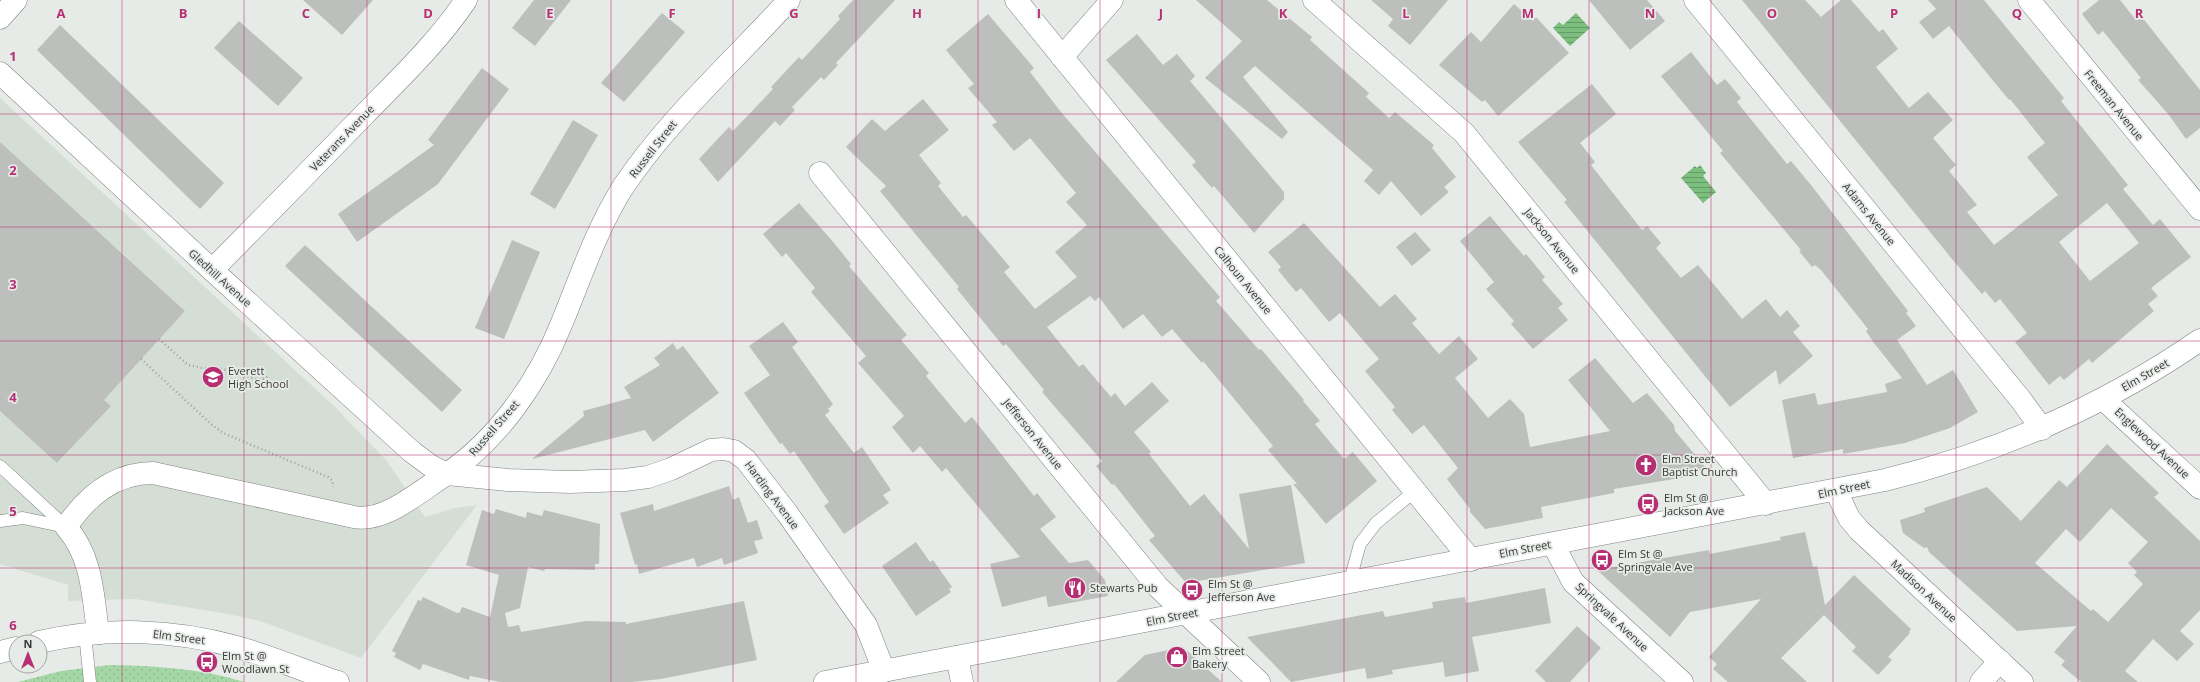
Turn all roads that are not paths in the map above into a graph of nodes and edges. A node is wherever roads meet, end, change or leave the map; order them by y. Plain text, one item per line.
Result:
1 (16, 0) edge
2 (466, 0) edge
3 (789, 0) edge
4 (1016, 0) edge
5 (1112, 0) edge
6 (1314, 0) edge
7 (1695, 0) edge
8 (2029, 0) edge
9 (0, 18) edge
10 (1062, 57) junction
11 (0, 73) edge
12 (820, 173) dead end
13 (2200, 209) edge
14 (212, 270) junction
15 (2200, 340) edge
16 (2103, 399) junction
17 (2042, 429) junction
18 (0, 466) edge
19 (447, 474) junction
20 (2200, 488) edge
21 (1415, 491) junction
22 (1836, 491) junction
23 (1766, 504) junction
24 (0, 521) edge
25 (66, 527) junction
26 (1553, 544) junction
27 (1470, 560) junction
28 (1349, 584) junction
29 (1188, 614) junction
30 (92, 633) junction
31 (48, 640) edge
32 (957, 658) junction
33 (2000, 661) junction
34 (884, 670) junction
35 (90, 682) edge
36 (338, 682) edge
37 (825, 682) edge
38 (962, 682) edge
39 (1259, 682) edge
40 (1682, 682) edge
41 (1981, 682) edge
42 (2022, 682) edge

1 - 9 street
2 - 14 street, Veterans Avenue
3 - 19 street, Russell Street
4 - 10 street, Calhoun Avenue
5 - 10 street
6 - 23 street, Jackson Avenue
7 - 17 street, Adams Avenue
8 - 13 street, Freeman Avenue
10 - 21 street, Calhoun Avenue
11 - 14 street, Gledhill Avenue
12 - 29 street, Jefferson Avenue
14 - 19 street, Gledhill Avenue
15 - 16 street, Elm Street
16 - 17 street, Elm Street
16 - 20 street, Englewood Avenue
17 - 22 street, Elm Street
18 - 25 lane
19 - 25 street, Russell Street
19 - 34 street, Harding Avenue
21 - 27 street, Calhoun Avenue
21 - 28 lane
22 - 23 street, Elm Street
22 - 33 street, Madison Avenue
23 - 26 street, Elm Street
24 - 25 lane
25 - 30 street
26 - 27 street, Elm Street
26 - 40 street, Springvale Avenue
27 - 28 street, Elm Street
28 - 29 street, Elm Street
29 - 32 street, Elm Street
29 - 39 street, Jefferson Avenue
30 - 31 street, Elm Street
30 - 35 lane
30 - 36 street, Elm Street
32 - 34 street, Elm Street
32 - 38 street
33 - 41 street
33 - 42 street, Madison Avenue
34 - 37 street, Elm Street

